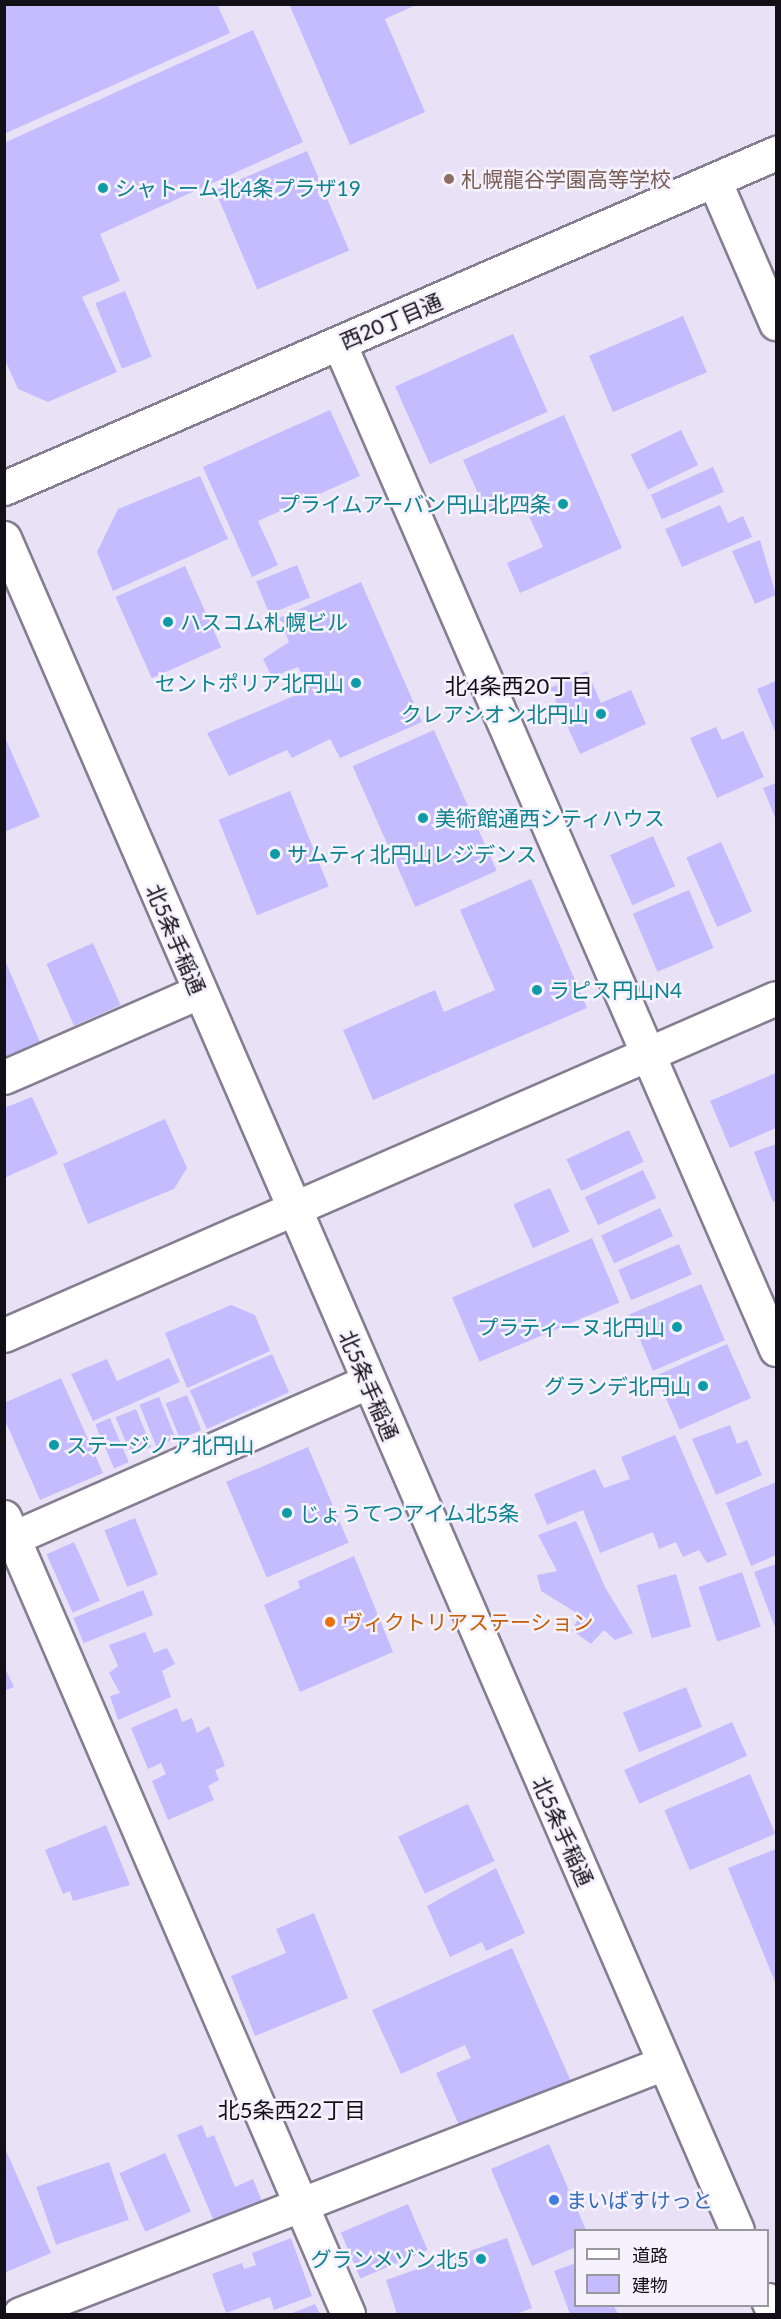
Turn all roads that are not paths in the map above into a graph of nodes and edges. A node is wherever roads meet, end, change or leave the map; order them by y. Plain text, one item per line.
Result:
1 (777, 153) edge
2 (714, 180) junction
3 (777, 323) edge
4 (339, 343) junction
5 (4, 488) edge
6 (4, 538) edge
7 (199, 992) junction
8 (777, 998) edge
9 (648, 1054) junction
10 (4, 1077) edge
11 (293, 1211) junction
12 (4, 1335) edge
13 (777, 1348) edge
14 (367, 1382) junction
15 (8, 1532) edge
16 (664, 2062) junction
17 (300, 2209) junction
18 (737, 2229) edge
19 (20, 2314) edge
20 (348, 2314) edge

1 - 2 street, 西20丁目通
2 - 3 street
2 - 4 street, 西20丁目通
4 - 5 street, 西20丁目通
4 - 9 street
6 - 7 street, 北5条手稲通
7 - 10 street
7 - 11 street, 北5条手稲通
8 - 9 street
9 - 11 street
9 - 13 street
11 - 12 street
11 - 14 street, 北5条手稲通
14 - 15 street
14 - 16 street, 北5条手稲通
15 - 17 street
16 - 17 street
16 - 18 street, 北5条手稲通
17 - 19 street
17 - 20 street

